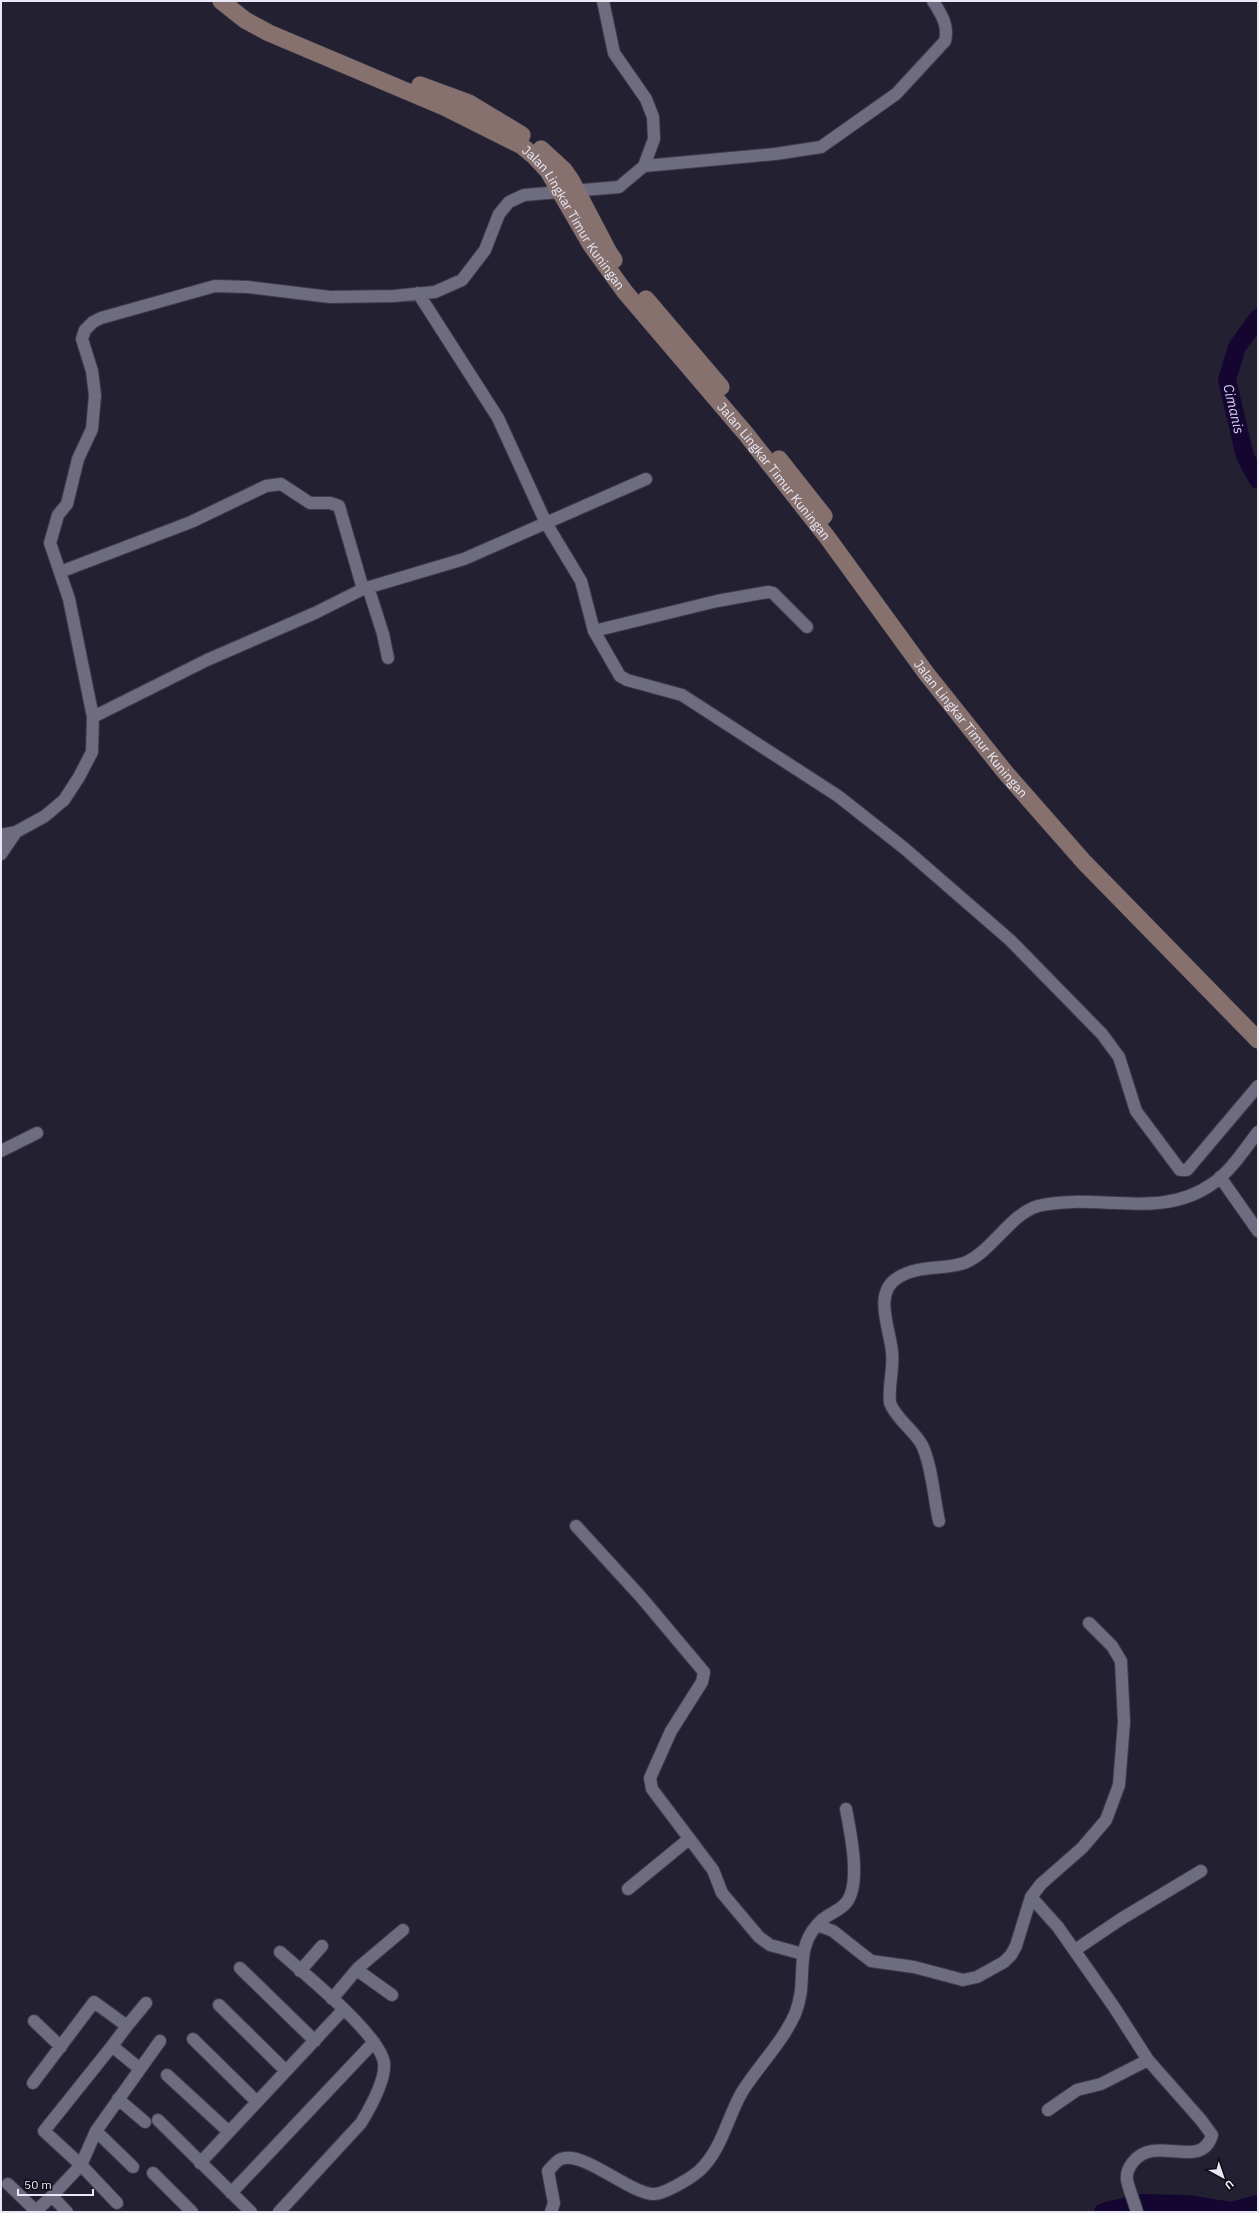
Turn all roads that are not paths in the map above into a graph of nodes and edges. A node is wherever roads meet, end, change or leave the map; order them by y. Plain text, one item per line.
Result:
1 (221, 1) edge
2 (237, 1) edge
3 (603, 1) edge
4 (933, 1) edge
5 (644, 166) junction
6 (569, 192) junction
7 (418, 293) junction
8 (646, 479) dead end
9 (546, 523) junction
10 (60, 572) junction
11 (366, 588) junction
12 (807, 627) dead end
13 (594, 631) junction
14 (388, 658) dead end
15 (93, 717) junction
16 (16, 832) junction
17 (1, 835) edge
18 (1, 854) edge
19 (1258, 1025) edge
20 (1258, 1040) edge
21 (1258, 1086) edge
22 (1258, 1132) edge
23 (37, 1133) dead end
24 (1, 1151) edge
25 (1220, 1177) junction
26 (1258, 1230) edge
27 (939, 1521) dead end
28 (576, 1526) dead end
29 (1089, 1623) dead end
30 (846, 1809) dead end
31 (689, 1839) junction
32 (1201, 1871) dead end
33 (628, 1889) dead end
34 (1031, 1898) junction
35 (817, 1925) junction
36 (403, 1930) dead end
37 (322, 1946) dead end
38 (1075, 1950) junction
39 (280, 1952) dead end
40 (803, 1954) junction
41 (240, 1968) dead end
42 (357, 1970) junction
43 (300, 1971) junction
44 (392, 1995) dead end
45 (332, 2000) junction
46 (146, 2003) dead end
47 (219, 2005) dead end
48 (343, 2010) junction
49 (34, 2022) dead end
50 (127, 2026) junction
51 (193, 2040) dead end
52 (315, 2040) junction
53 (160, 2041) dead end
54 (374, 2042) junction
55 (112, 2046) junction
56 (61, 2047) junction
57 (1148, 2060) junction
58 (140, 2068) junction
59 (286, 2071) junction
60 (168, 2075) dead end
61 (33, 2083) dead end
62 (118, 2100) junction
63 (256, 2102) junction
64 (1048, 2110) dead end
65 (158, 2120) dead end
66 (144, 2122) dead end
67 (96, 2131) junction
68 (229, 2132) junction
69 (200, 2162) junction
70 (80, 2165) junction
71 (133, 2167) dead end
72 (153, 2173) dead end
73 (8, 2184) dead end
74 (231, 2193) junction
75 (52, 2196) junction
76 (117, 2203) dead end
77 (37, 2211) edge
78 (68, 2212) edge
79 (192, 2212) edge
80 (250, 2212) edge
81 (279, 2212) edge
82 (551, 2212) edge
83 (1137, 2212) edge

1 - 6 main road, Jalan Lingkar Timur Kuningan
2 - 6 main road, Jalan Lingkar Timur Kuningan
3 - 5 street
4 - 5 street
5 - 6 street
6 - 7 street
6 - 19 main road, Jalan Lingkar Timur Kuningan
6 - 20 main road, Jalan Lingkar Timur Kuningan
7 - 9 street
7 - 10 street
8 - 9 street
9 - 11 street
9 - 13 street
10 - 11 street
10 - 15 street
11 - 14 street
11 - 15 street
12 - 13 street
13 - 21 street
15 - 16 street
16 - 17 street
16 - 18 street
22 - 25 street
23 - 24 street
25 - 26 street
25 - 27 street
28 - 31 street
29 - 34 street
30 - 35 street
31 - 33 street
31 - 40 street
32 - 38 street
34 - 35 street
34 - 38 street
35 - 40 street
36 - 42 street
37 - 43 street
38 - 57 street
39 - 43 street
40 - 82 street
41 - 52 street
42 - 44 street
42 - 45 street
43 - 45 street
45 - 48 street
46 - 50 street
47 - 59 street
48 - 52 street
48 - 54 street
49 - 56 street
50 - 55 street
50 - 56 street
51 - 63 street
52 - 59 street
53 - 58 street
54 - 74 street
54 - 81 street
55 - 58 street
55 - 70 street
56 - 61 street
57 - 64 street
57 - 83 street
58 - 62 street
59 - 63 street
60 - 68 street
62 - 66 street
62 - 67 street
63 - 68 street
65 - 69 street
67 - 70 street
67 - 71 street
68 - 69 street
69 - 74 street
70 - 75 street
70 - 76 street
72 - 79 street
73 - 77 street
74 - 80 street
75 - 77 street
75 - 78 street

